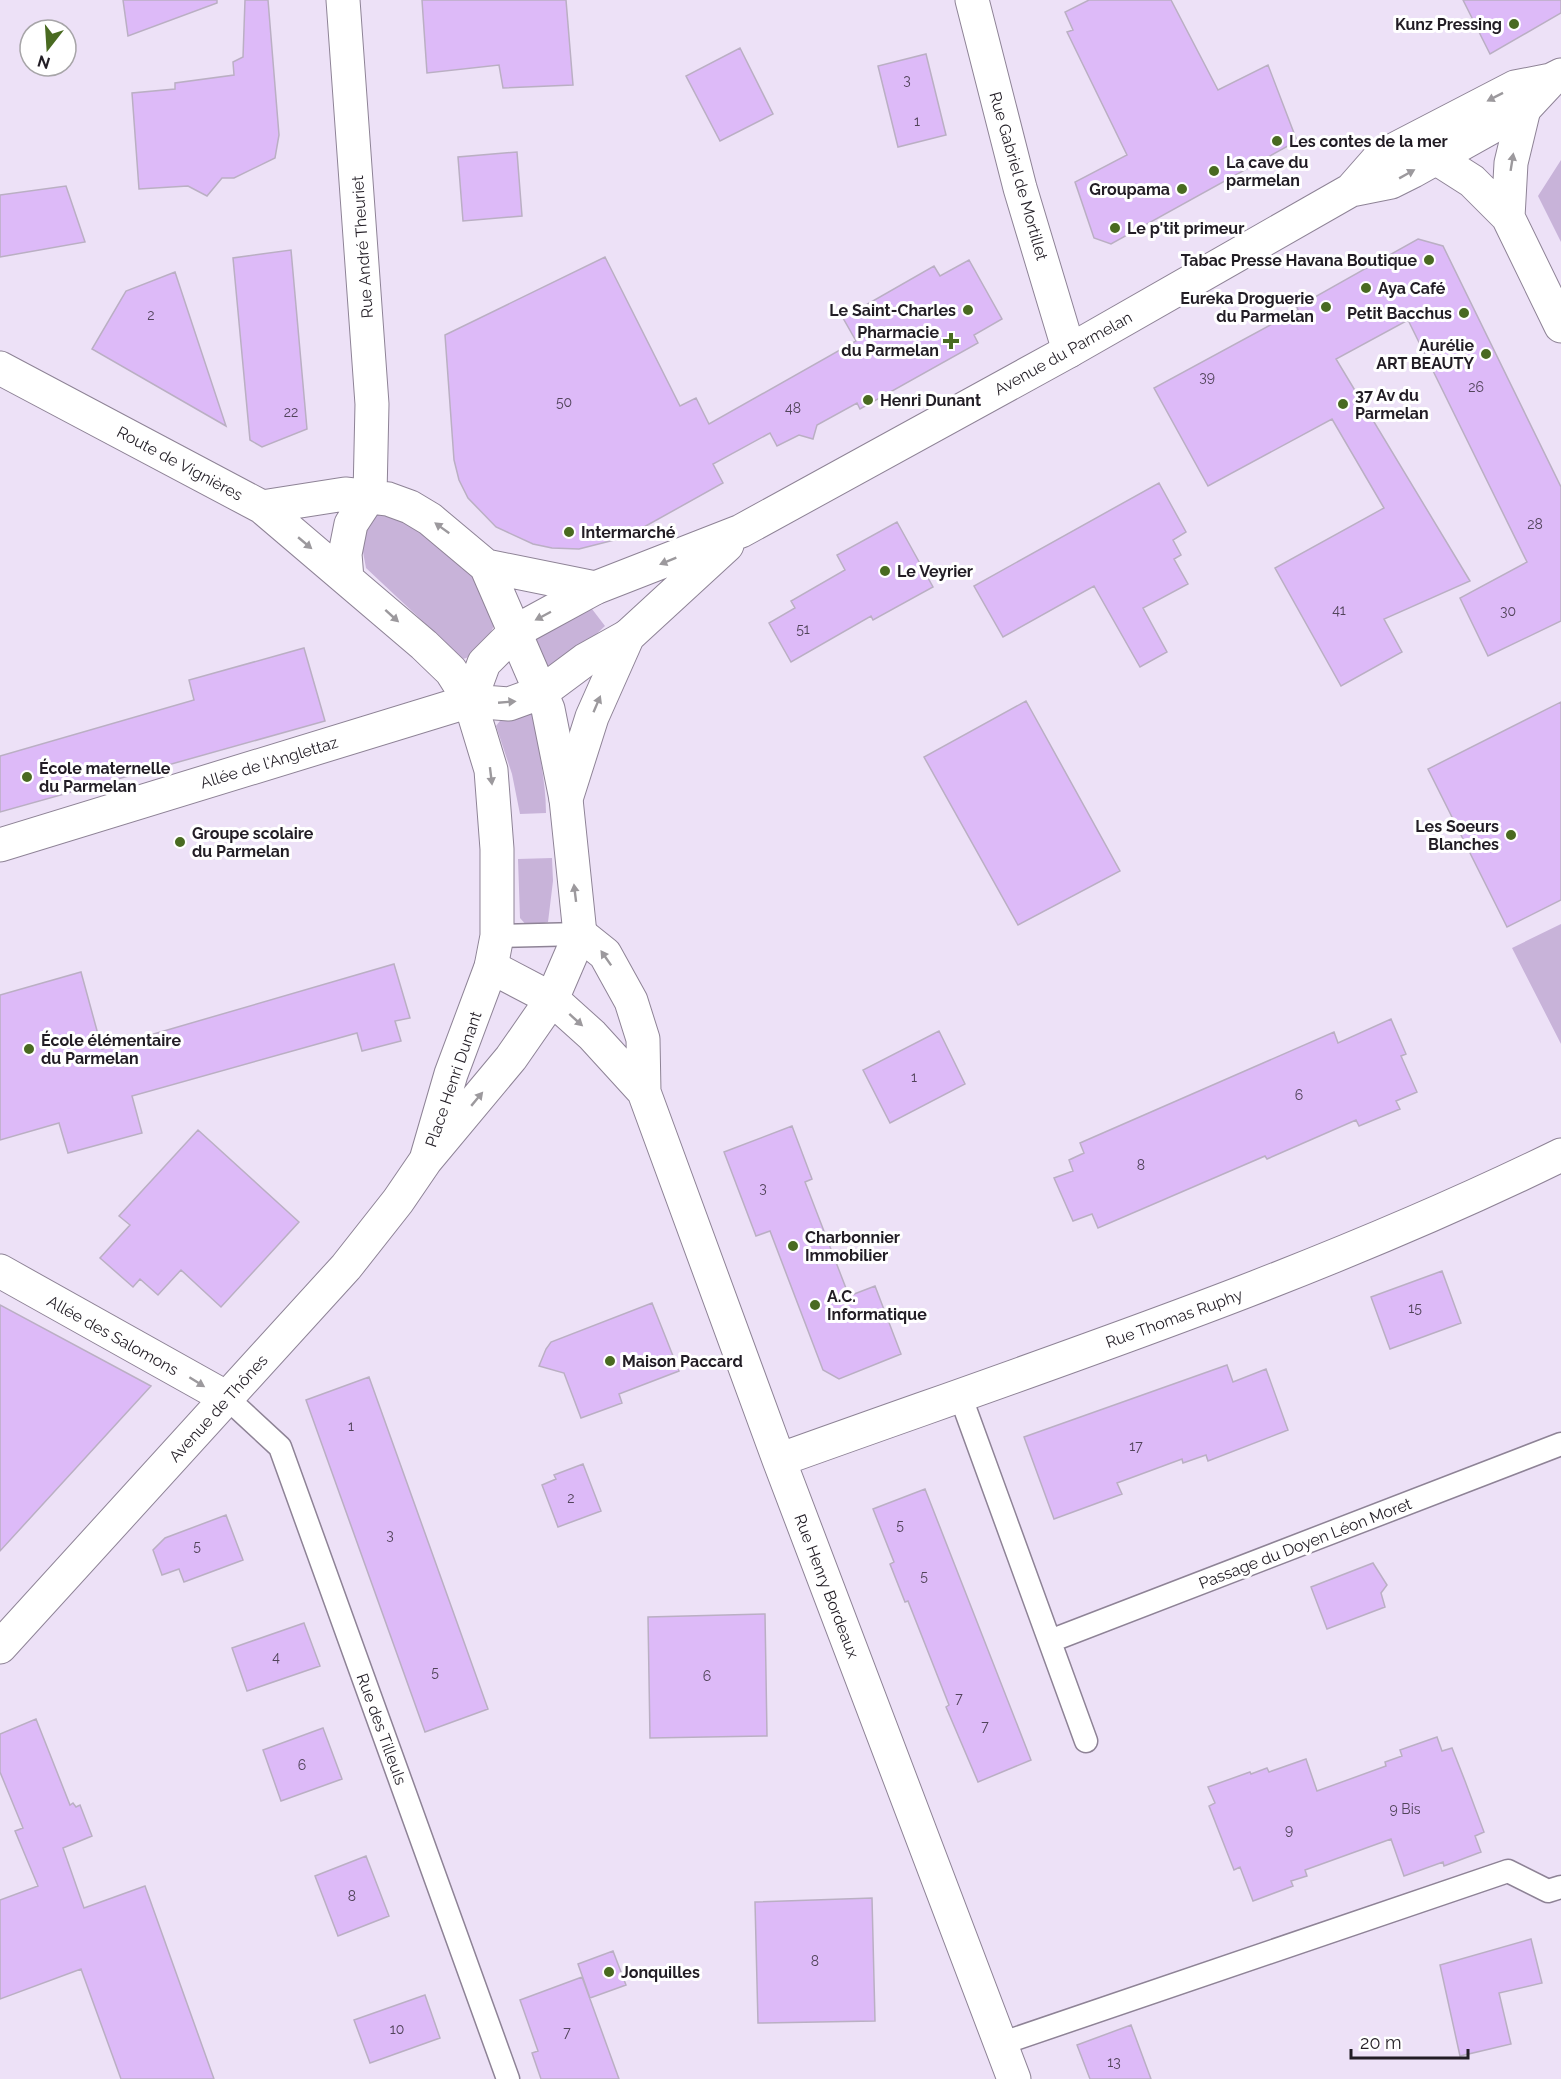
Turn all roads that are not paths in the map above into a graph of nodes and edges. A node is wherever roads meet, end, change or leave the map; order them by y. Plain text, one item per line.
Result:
1 (343, 0) edge
2 (972, 0) edge
3 (1556, 78) edge
4 (1524, 109) junction
5 (1436, 158) junction
6 (1351, 190) junction
7 (1508, 217) junction
8 (1561, 326) edge
9 (1068, 351) junction
10 (0, 368) edge
11 (370, 495) junction
12 (262, 507) junction
13 (741, 531) junction
14 (486, 566) junction
15 (347, 579) junction
16 (595, 588) junction
17 (515, 632) junction
18 (628, 636) junction
19 (542, 692) junction
20 (470, 701) junction
21 (566, 799) junction
22 (0, 845) edge
23 (580, 934) junction
24 (494, 952) junction
25 (552, 999) junction
26 (644, 1092) junction
27 (1561, 1155) edge
28 (426, 1160) junction
29 (0, 1270) edge
30 (960, 1395) junction
31 (227, 1398) junction
32 (1561, 1444) edge
33 (779, 1460) junction
34 (1050, 1641) junction
35 (0, 1647) edge
36 (1086, 1741) dead end
37 (1561, 1887) edge
38 (1000, 2044) junction
39 (508, 2079) edge
40 (1014, 2079) edge

1 - 11 street, Rue André Theuriet
2 - 9 street, Rue Gabriel de Mortillet
3 - 4 street, Avenue du Parmelan
3 -> 6 street, Avenue du Parmelan
4 - 5 street, Avenue du Parmelan
7 -> 4 street
6 -> 5 street, Avenue du Parmelan
5 - 7 street
6 - 9 street, Avenue du Parmelan
7 - 8 street
9 - 13 street, Avenue du Parmelan
10 - 12 street, Route de Vignières
11 - 12 street, Place Henri Dunant
14 -> 11 street, Place Henri Dunant
11 - 15 street
12 -> 15 street, Route de Vignières
13 -> 16 street
13 - 18 street, Place Henri Dunant
14 - 16 street
14 - 17 street, Place Henri Dunant
15 -> 20 street, Place Henri Dunant
16 -> 17 street
17 - 19 street, Place Henri Dunant
17 - 20 street
18 - 19 street, Place Henri Dunant
21 -> 18 street, Place Henri Dunant
20 -> 19 street, Place Henri Dunant
19 - 21 street, Place Henri Dunant
20 - 22 street, Allée de l'Anglettaz
20 -> 24 street, Place Henri Dunant
23 -> 21 street, Place Henri Dunant
23 - 24 lane
23 - 25 street, Place Henri Dunant
26 -> 23 street, Rue Henry Bordeaux
24 - 25 street, Rue Henry Bordeaux
24 - 28 street, Place Henri Dunant
25 -> 26 street, Rue Henry Bordeaux
28 -> 25 street, Place Henri Dunant
26 - 33 street, Rue Henry Bordeaux
27 - 30 street, Rue Thomas Ruphy
28 - 31 street, Avenue de Thônes
29 -> 31 street, Allée des Salomons
30 - 33 street, Rue Thomas Ruphy
30 - 34 lane
31 - 35 street, Avenue de Thônes
31 - 39 lane, Rue des Tilleuls
32 - 34 lane, Passage du Doyen Léon Moret
33 - 38 street, Rue Henry Bordeaux
34 - 36 lane
37 - 38 lane
38 - 40 street, Rue Henry Bordeaux

